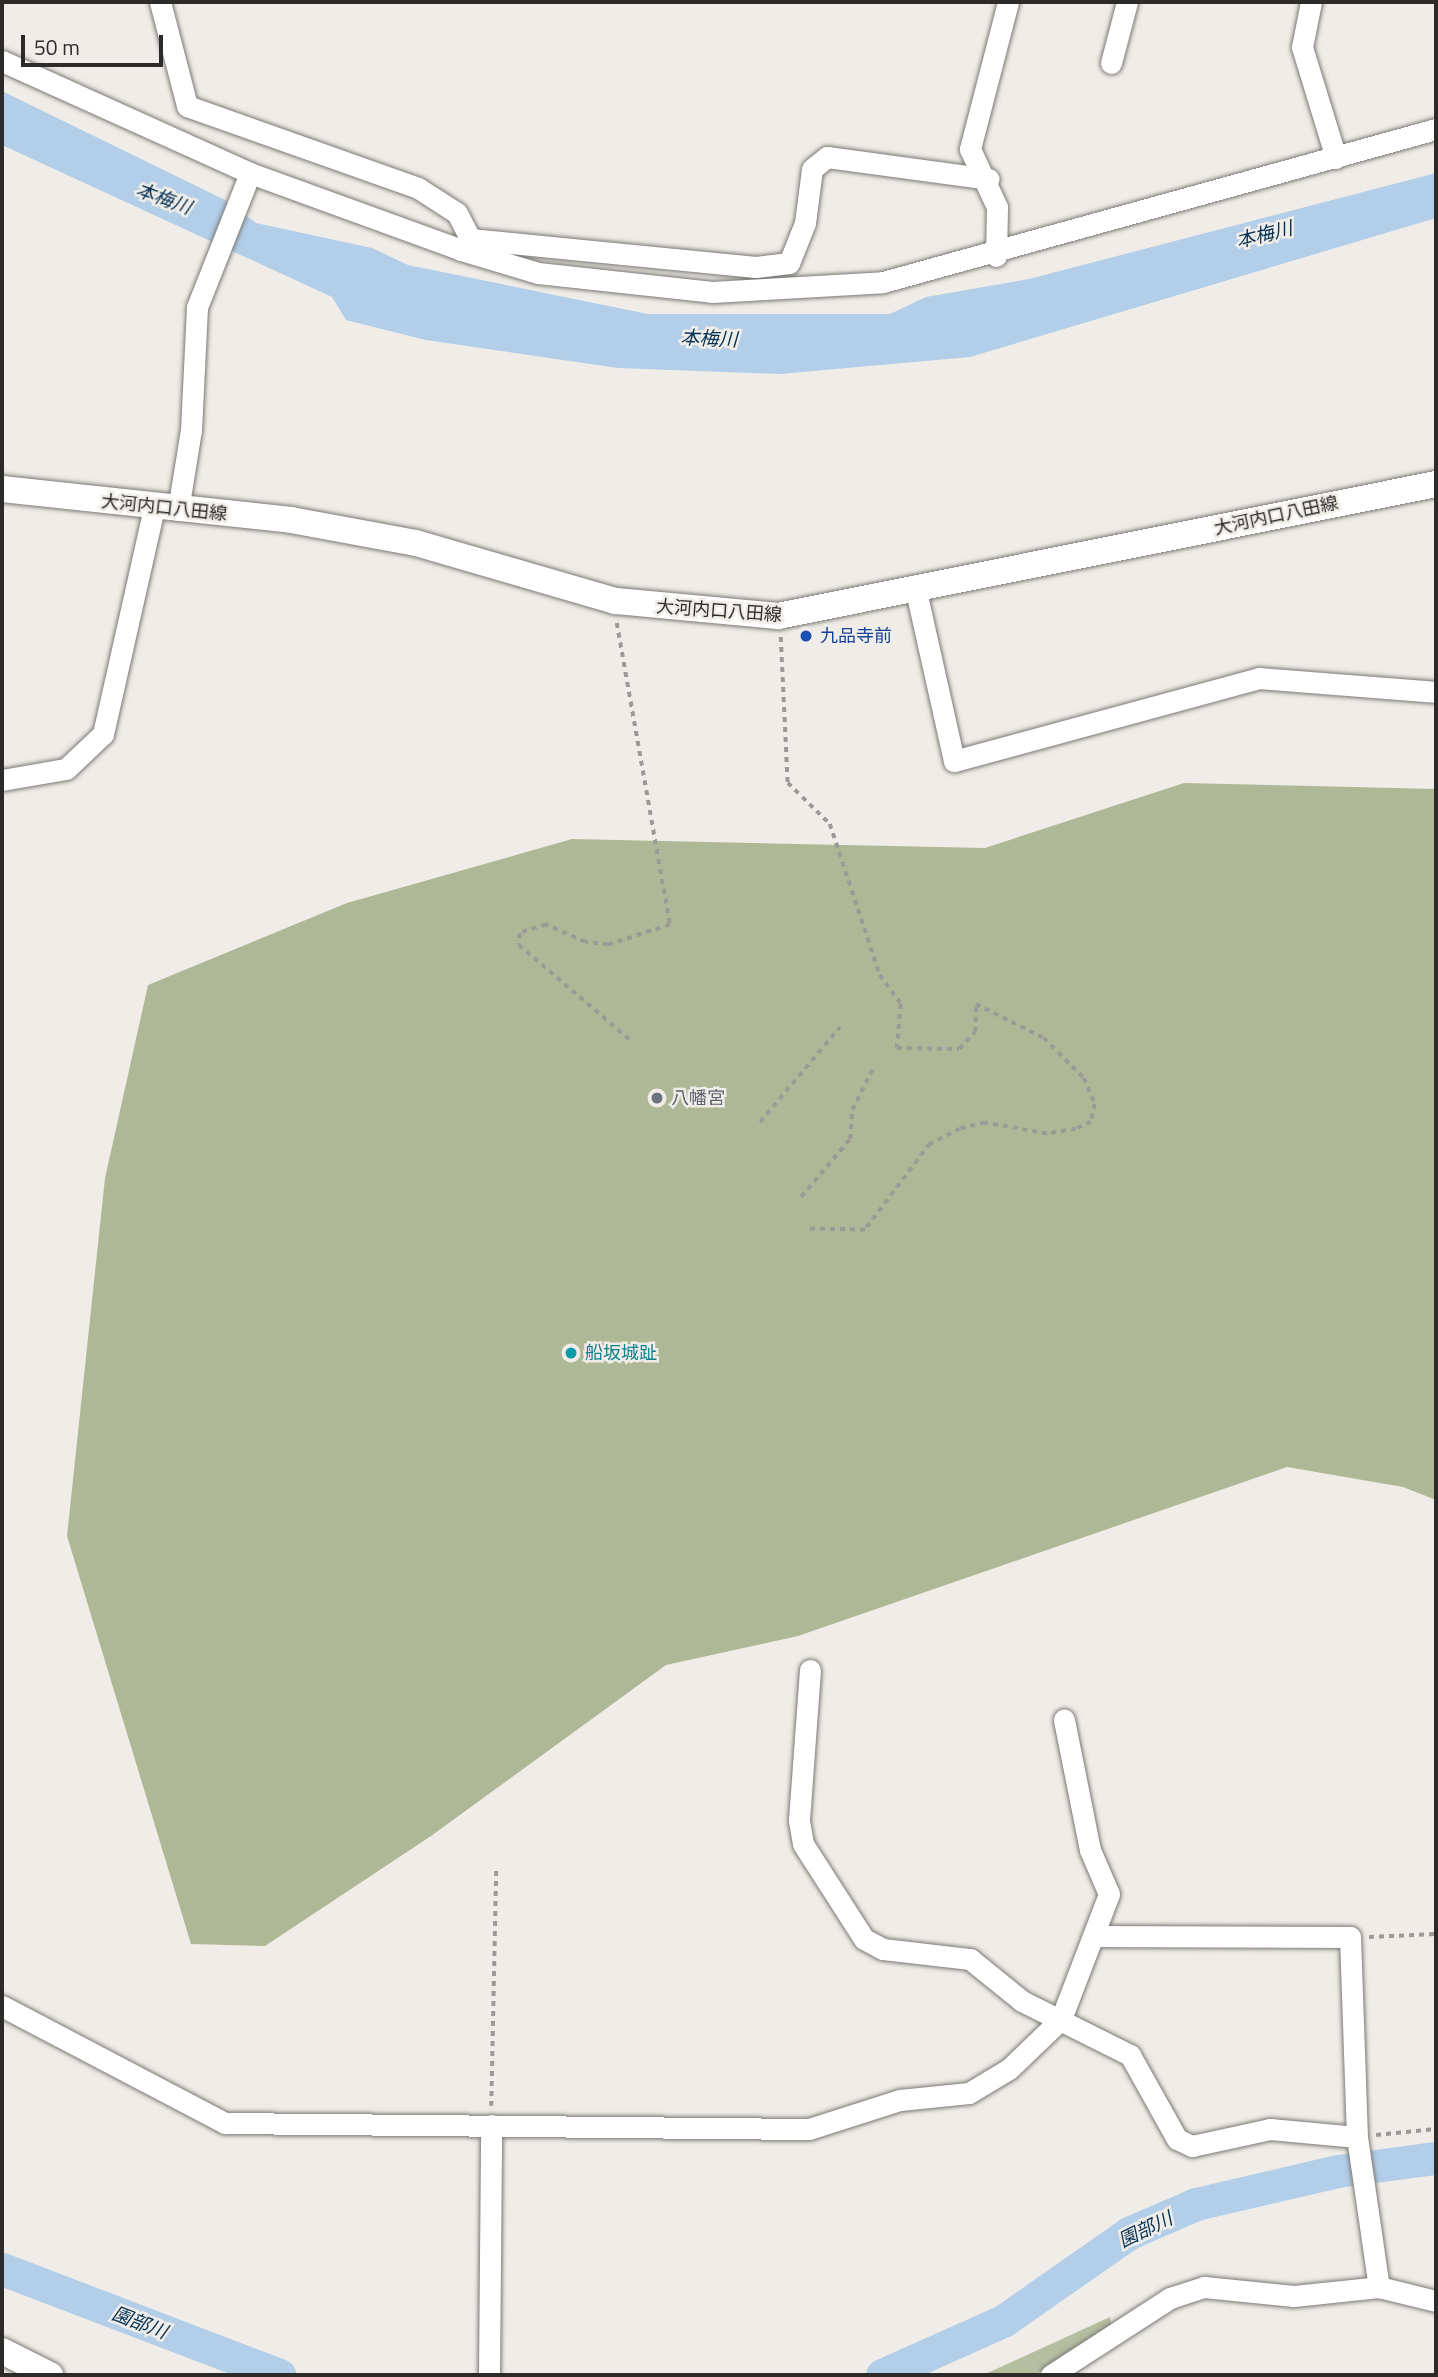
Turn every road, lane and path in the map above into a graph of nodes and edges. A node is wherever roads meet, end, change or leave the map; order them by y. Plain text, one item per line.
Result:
1 (160, 2) edge
2 (1008, 2) edge
3 (1127, 2) edge
4 (1311, 2) edge
5 (2, 61) edge
6 (1111, 62) dead end
7 (1436, 129) edge
8 (1336, 158) junction
9 (248, 177) junction
10 (989, 179) junction
11 (466, 244) junction
12 (996, 256) junction
13 (1436, 484) edge
14 (2, 489) edge
15 (166, 509) junction
16 (916, 591) junction
17 (616, 601) junction
18 (778, 616) junction
19 (1436, 692) edge
20 (2, 780) edge
21 (841, 1027) dead end
22 (629, 1039) dead end
23 (873, 1068) dead end
24 (760, 1122) dead end
25 (801, 1197) dead end
26 (809, 1229) dead end
27 (810, 1670) dead end
28 (1064, 1720) dead end
29 (496, 1868) dead end
30 (1436, 1934) edge
31 (1095, 1936) junction
32 (1350, 1937) junction
33 (2, 2007) edge
34 (1061, 2019) junction
35 (491, 2125) junction
36 (1436, 2129) edge
37 (1358, 2143) junction
38 (1379, 2287) junction
39 (1436, 2301) edge
40 (2, 2351) edge
41 (489, 2370) edge
42 (50, 2375) edge
43 (1051, 2375) edge

1 - 11 street
2 - 10 street
3 - 6 street
4 - 8 street
5 - 9 street
7 - 8 street
8 - 12 street
9 - 11 street
9 - 15 street
10 - 11 street
10 - 12 street
11 - 12 street
13 - 16 main road, 大河内口八田線
14 - 15 main road, 大河内口八田線
15 - 17 main road, 大河内口八田線
15 - 20 street
16 - 18 main road, 大河内口八田線
16 - 19 street
17 - 18 main road, 大河内口八田線
17 - 22 path
18 - 26 path
21 - 24 path
23 - 25 path
27 - 34 street
28 - 31 street
29 - 35 path
30 - 32 path
31 - 32 street
31 - 34 street
32 - 37 street
33 - 35 street
34 - 35 street
34 - 37 street
35 - 41 street
36 - 37 path
37 - 38 street
38 - 39 street
38 - 43 street
40 - 42 main road

